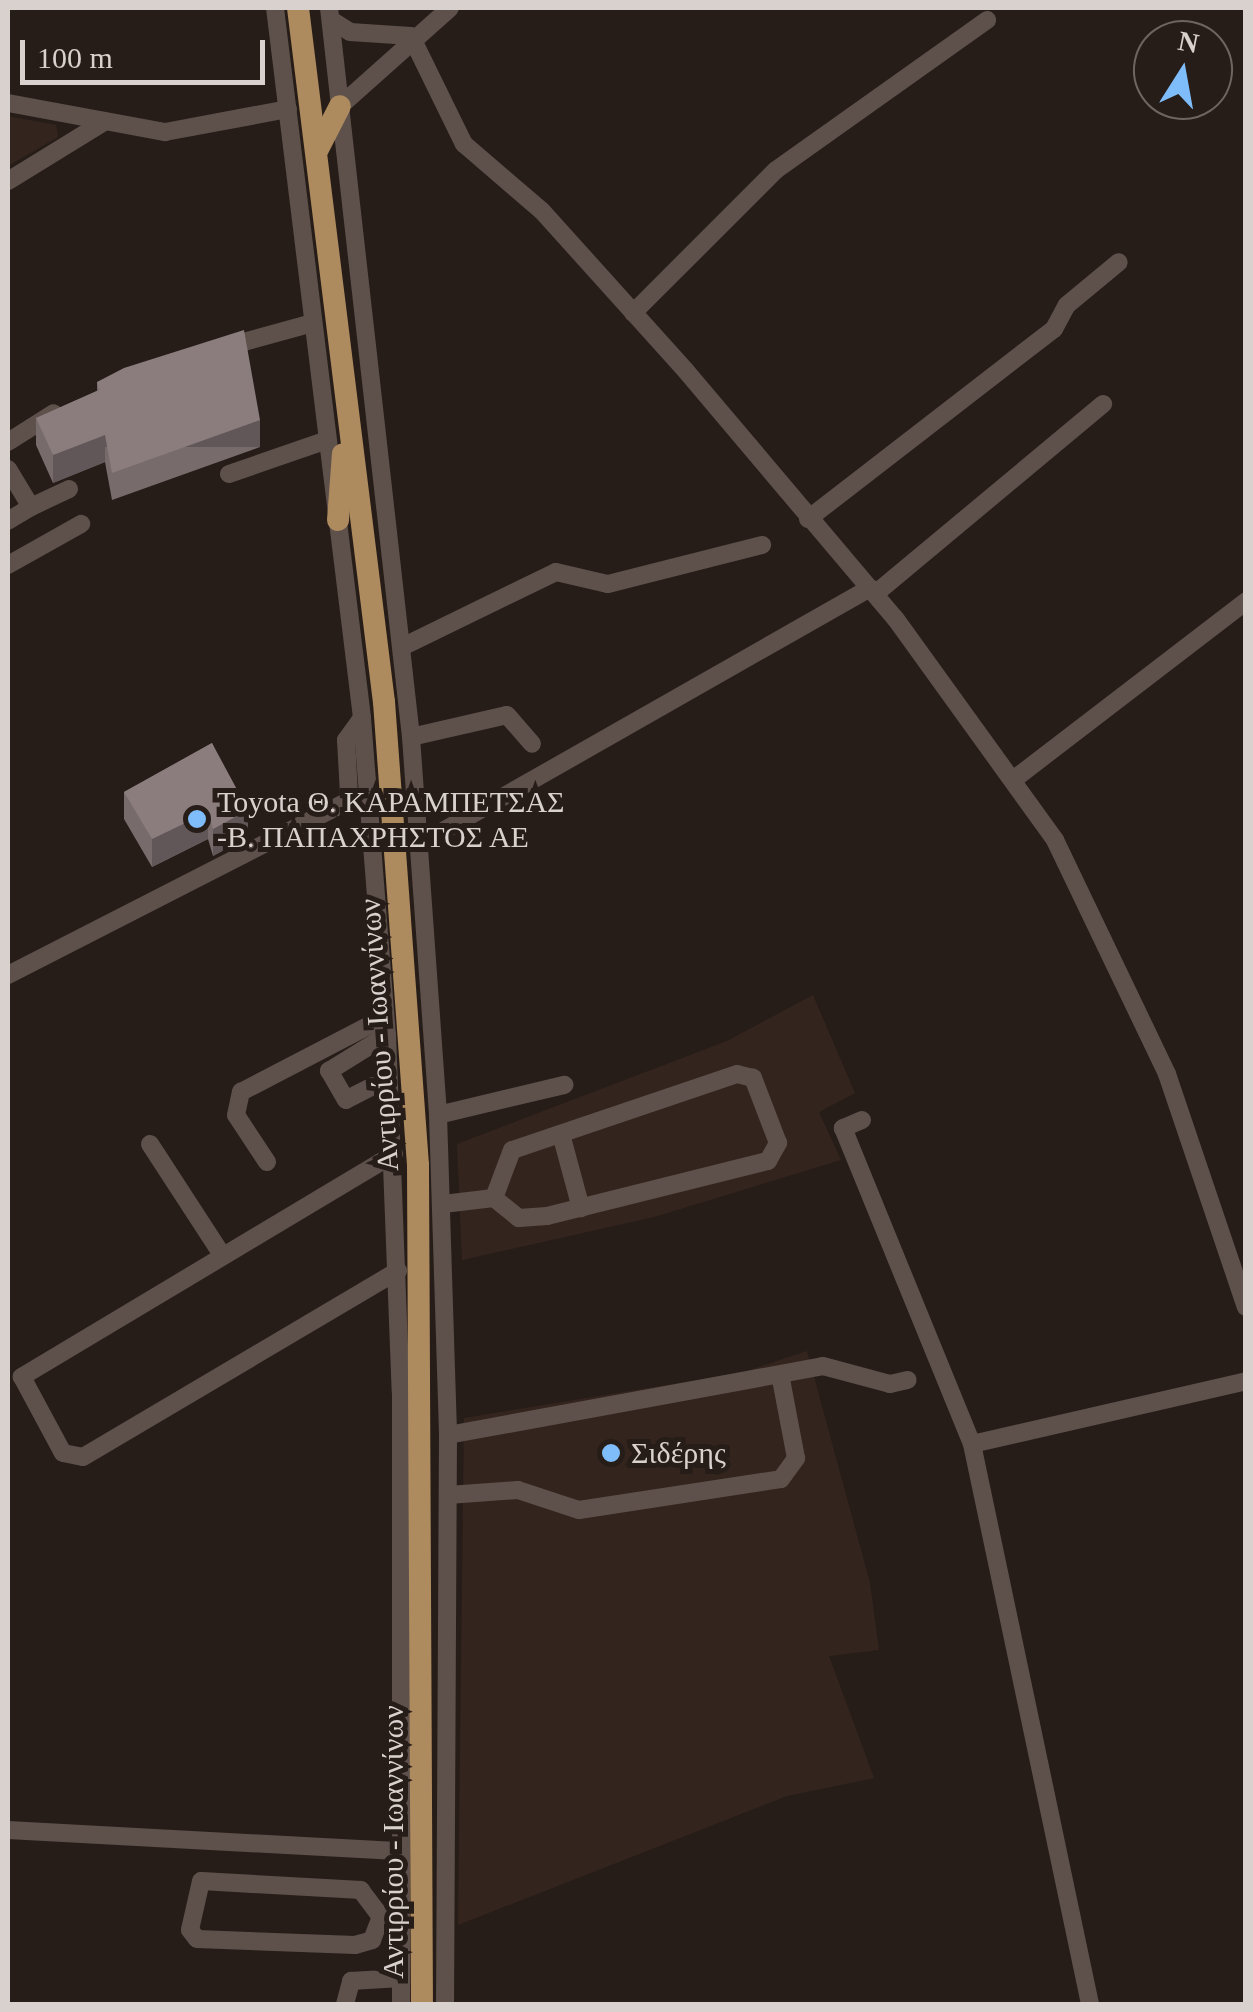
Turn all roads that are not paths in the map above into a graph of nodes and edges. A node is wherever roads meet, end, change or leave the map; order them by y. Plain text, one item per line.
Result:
1 (274, 8) edge
2 (298, 8) edge
3 (450, 8) edge
4 (330, 14) edge
5 (986, 20) dead end
6 (411, 36) junction
7 (8, 104) edge
8 (340, 106) junction
9 (288, 109) junction
10 (104, 122) junction
11 (316, 157) junction
12 (8, 180) edge
13 (1120, 262) dead end
14 (632, 313) junction
15 (314, 323) junction
16 (193, 357) edge
17 (82, 400) edge
18 (347, 401) junction
19 (1103, 404) dead end
20 (327, 440) junction
21 (8, 442) edge
22 (229, 474) dead end
23 (9, 477) edge
24 (68, 489) dead end
25 (30, 507) junction
26 (808, 518) junction
27 (338, 520) junction
28 (8, 522) edge
29 (82, 524) dead end
30 (762, 545) dead end
31 (8, 565) edge
32 (872, 591) junction
33 (1246, 601) edge
34 (402, 648) junction
35 (411, 737) junction
36 (532, 744) dead end
37 (1013, 780) junction
38 (361, 801) junction
39 (420, 844) junction
40 (8, 975) edge
41 (386, 1026) junction
42 (564, 1085) dead end
43 (372, 1086) dead end
44 (438, 1115) junction
45 (862, 1120) dead end
46 (561, 1134) junction
47 (150, 1144) dead end
48 (394, 1154) junction
49 (267, 1162) dead end
50 (494, 1198) junction
51 (442, 1204) junction
52 (580, 1208) junction
53 (222, 1255) junction
54 (398, 1271) junction
55 (1246, 1307) edge
56 (781, 1379) junction
57 (908, 1380) dead end
58 (15, 1381) edge
59 (1246, 1381) edge
60 (448, 1436) junction
61 (972, 1444) junction
62 (448, 1495) junction
63 (8, 1830) edge
64 (401, 1851) junction
65 (381, 1917) junction
66 (401, 1918) junction
67 (402, 1978) junction
68 (345, 2004) edge
69 (401, 2004) edge
70 (422, 2004) edge
71 (445, 2004) edge
72 (1090, 2004) edge

1 - 9 street
2 - 11 main road, Αντιρρίου - Ιωαννίνων
3 - 6 street
4 - 6 street
4 - 8 street
5 - 14 street
6 - 8 street
6 - 14 street
7 - 10 street
8 - 11 main road
8 - 34 street
9 - 10 street
9 - 15 street
10 - 12 street
11 - 18 main road, Αντιρρίου - Ιωαννίνων
13 - 26 street
14 - 26 street
15 - 16 street
15 - 20 street
17 - 21 street
18 - 27 main road
18 - 70 main road, Αντιρρίου - Ιωαννίνων
19 - 32 street
20 - 22 street
20 - 27 street
23 - 25 street
24 - 25 street
25 - 28 street
26 - 32 street
27 - 38 street
29 - 31 street
30 - 34 street
32 - 37 street
32 - 39 street
33 - 37 street
34 - 35 street
35 - 36 street
35 - 39 street
37 - 55 street
38 - 40 street
38 - 41 street
39 - 44 street
41 - 43 street
41 - 48 street
41 - 49 street
42 - 44 street
44 - 51 street
45 - 61 street
46 - 50 street
46 - 52 street
46 - 52 street
47 - 53 street
48 - 53 street
48 - 54 street
50 - 51 street
50 - 52 street
51 - 60 street
53 - 58 street
54 - 58 street
54 - 64 street
56 - 57 street
56 - 60 street
56 - 62 street
59 - 61 street
60 - 62 street
61 - 72 street
62 - 71 street
63 - 64 street
64 - 66 street
65 - 65 street
65 - 66 street
66 - 67 street
67 - 68 street
67 - 69 street

